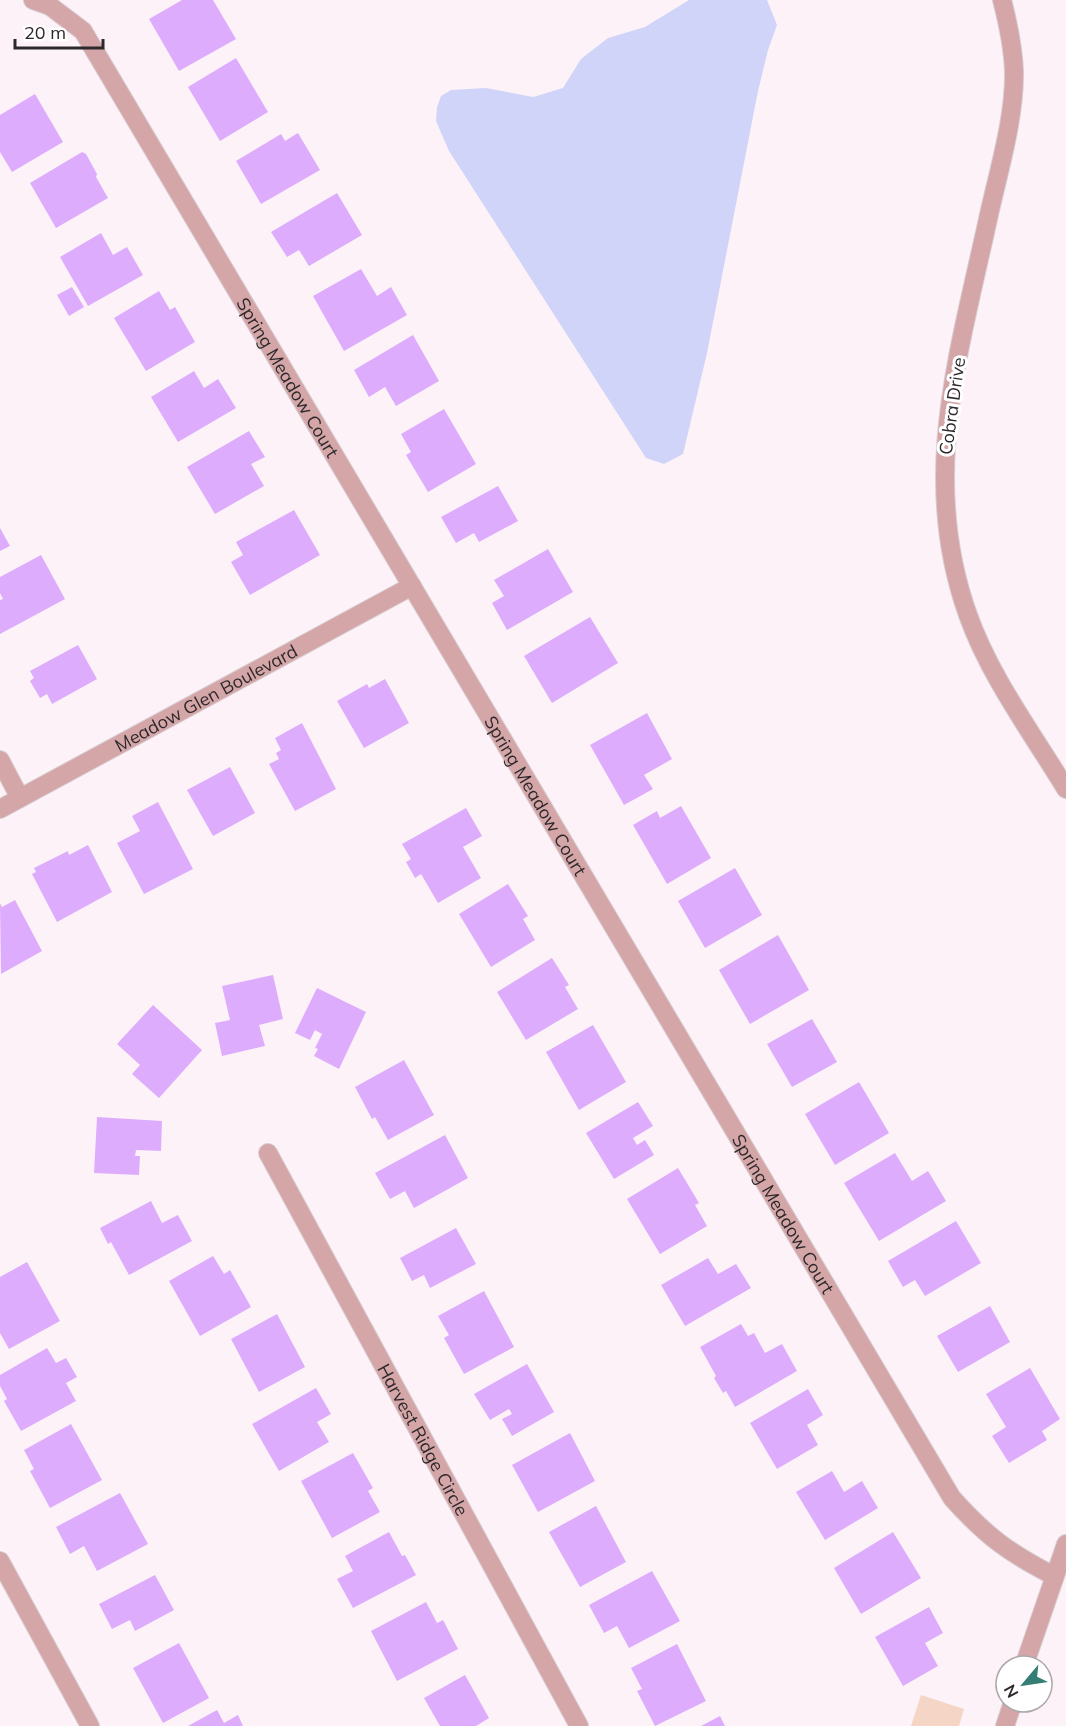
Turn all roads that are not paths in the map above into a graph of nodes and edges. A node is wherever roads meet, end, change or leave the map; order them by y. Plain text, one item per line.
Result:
1 (33, 0) edge
2 (1002, 0) edge
3 (412, 586) junction
4 (0, 760) edge
5 (1066, 789) edge
6 (20, 798) junction
7 (0, 809) edge
8 (268, 1153) dead end
9 (1066, 1544) edge
10 (0, 1561) edge
11 (1054, 1576) junction
12 (1028, 1654) edge
13 (90, 1726) edge
14 (579, 1726) edge

1 - 3 street, Spring Meadow Court
2 - 5 street, Cobra Drive
3 - 6 street, Meadow Glen Boulevard
3 - 11 street, Spring Meadow Court
4 - 6 street
6 - 7 street, Meadow Glen Boulevard
8 - 14 street, Harvest Ridge Circle
9 - 11 street
10 - 13 street
11 - 12 street

